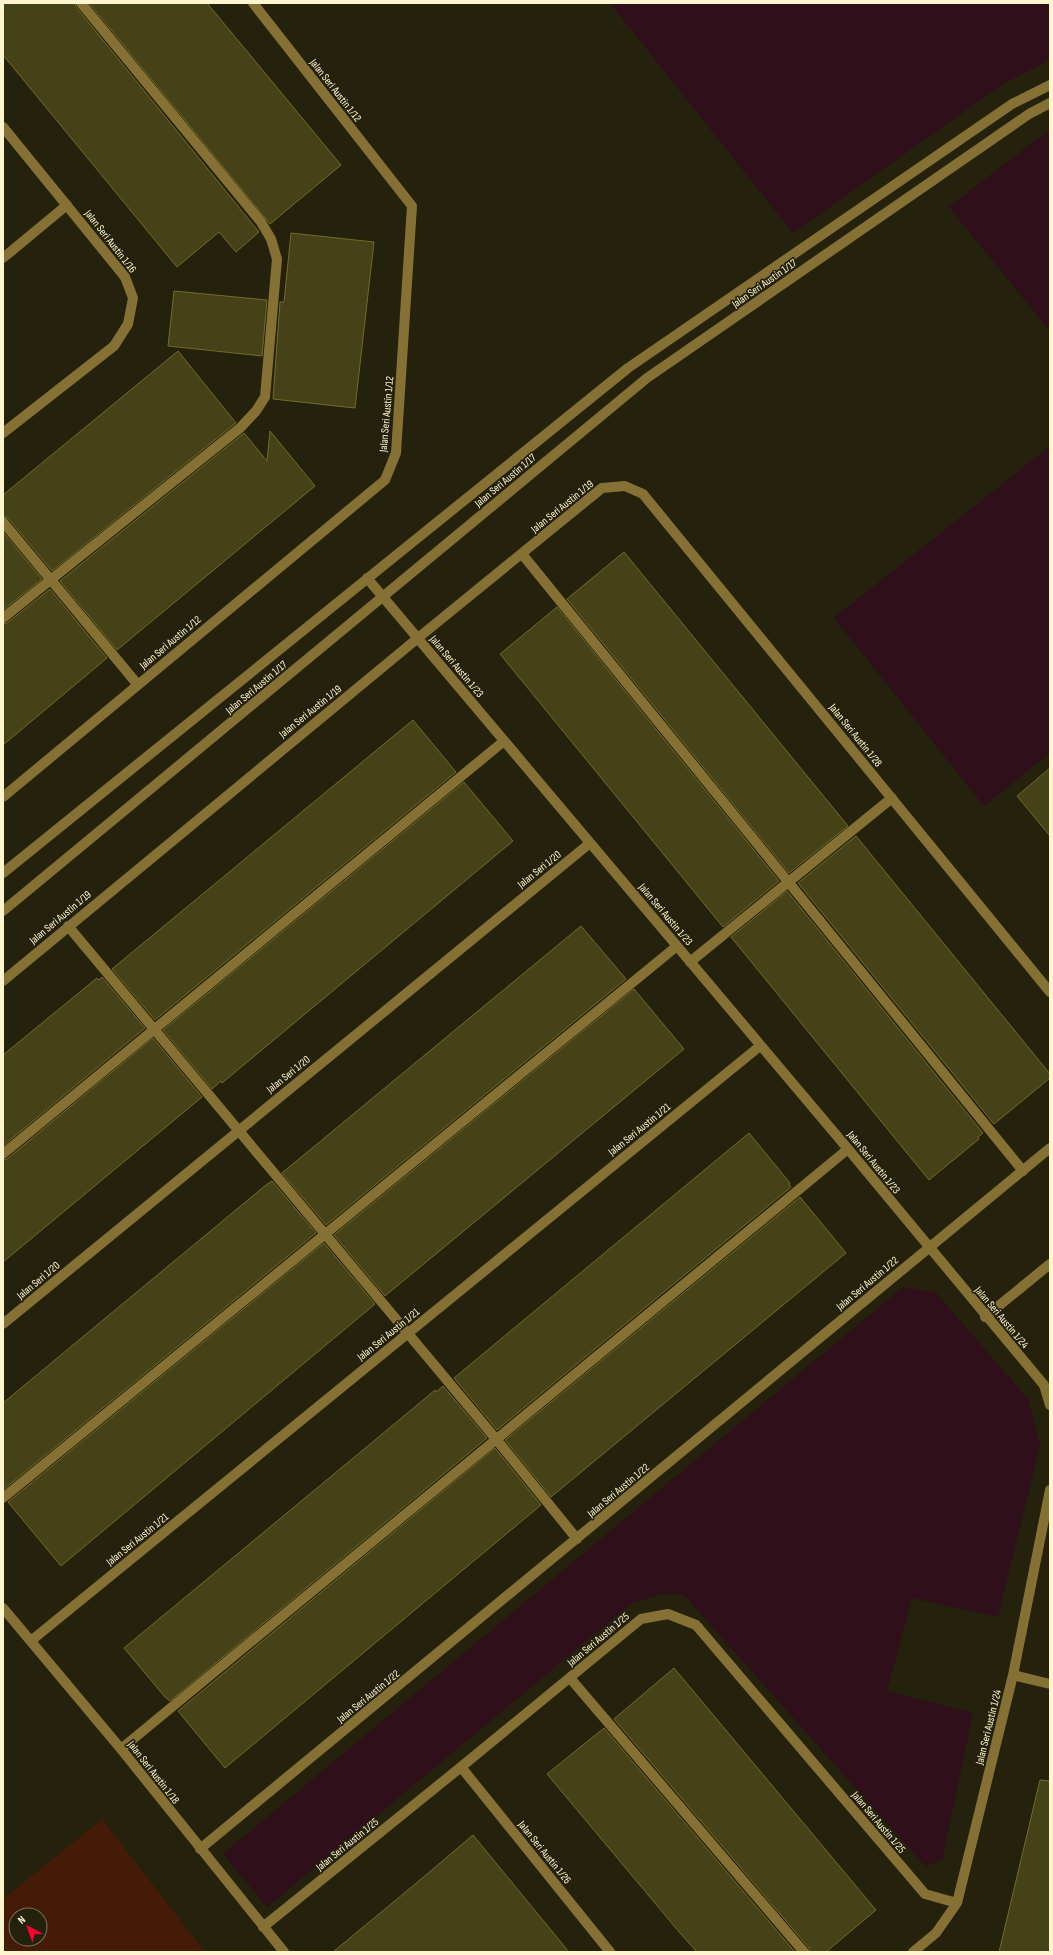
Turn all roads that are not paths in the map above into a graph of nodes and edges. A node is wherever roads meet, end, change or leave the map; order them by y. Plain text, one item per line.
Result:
1 (81, 3) edge
2 (253, 3) edge
3 (1050, 85) edge
4 (1050, 103) edge
5 (3, 127) edge
6 (67, 205) junction
7 (3, 258) edge
8 (3, 433) edge
9 (642, 494) joint
10 (3, 522) edge
11 (522, 554) junction
12 (367, 578) junction
13 (50, 580) junction
14 (383, 597) junction
15 (3, 618) edge
16 (418, 638) junction
17 (138, 685) junction
18 (504, 741) junction
19 (3, 797) edge
20 (892, 798) junction
21 (590, 843) junction
22 (3, 873) edge
23 (789, 883) junction
24 (3, 911) edge
25 (68, 926) junction
26 (677, 946) junction
27 (690, 962) junction
28 (3, 981) edge
29 (1050, 992) edge
30 (154, 1030) junction
31 (760, 1046) junction
32 (238, 1131) junction
33 (1050, 1148) edge
34 (848, 1149) junction
35 (3, 1154) edge
36 (1023, 1171) junction
37 (324, 1235) junction
38 (928, 1248) junction
39 (1050, 1264) edge
40 (985, 1316) junction
41 (3, 1324) edge
42 (406, 1334) junction
43 (1050, 1405) edge
44 (496, 1439) junction
45 (1050, 1490) edge
46 (3, 1498) edge
47 (577, 1539) junction
48 (3, 1608) edge
49 (32, 1640) junction
50 (1013, 1675) junction
51 (570, 1678) junction
52 (1050, 1684) edge
53 (121, 1749) junction
54 (461, 1767) junction
55 (200, 1849) junction
56 (957, 1903) junction
57 (263, 1927) junction
58 (284, 1952) edge
59 (610, 1952) edge
60 (804, 1952) edge
61 (913, 1952) edge

1 - 13 street
2 - 17 street, Jalan Seri Austin 1/12
3 - 12 street, Jalan Seri Austin 1/17
4 - 14 street, Jalan Seri Austin 1/17
5 - 6 street, Jalan Seri Austin 1/16
6 - 7 street
6 - 8 street, Jalan Seri Austin 1/16
9 - 11 street, Jalan Seri Austin 1/19
9 - 20 street, Jalan Seri Austin 1/28
10 - 13 street
11 - 16 street, Jalan Seri Austin 1/19
11 - 23 street
12 - 14 street, Jalan Seri Austin 1/23
12 - 22 street, Jalan Seri Austin 1/17
13 - 15 street
13 - 17 street
14 - 16 street, Jalan Seri Austin 1/23
14 - 24 street, Jalan Seri Austin 1/17
16 - 18 street, Jalan Seri Austin 1/23
16 - 25 street, Jalan Seri Austin 1/19
17 - 19 street, Jalan Seri Austin 1/12
18 - 21 street, Jalan Seri Austin 1/23
18 - 30 street
20 - 23 street
20 - 29 street, Jalan Seri Austin 1/28
21 - 26 street, Jalan Seri Austin 1/23
21 - 32 street, Jalan Seri 1/20
23 - 27 street
23 - 36 street
25 - 28 street, Jalan Seri Austin 1/19
25 - 30 street
26 - 27 street, Jalan Seri Austin 1/23
26 - 37 street
27 - 31 street, Jalan Seri Austin 1/23
30 - 32 street
30 - 35 street
31 - 34 street, Jalan Seri Austin 1/23
31 - 42 street, Jalan Seri Austin 1/21
32 - 37 street
32 - 41 street, Jalan Seri 1/20
33 - 36 street, Jalan Seri Austin 1/22
34 - 38 street, Jalan Seri Austin 1/23
34 - 44 street
36 - 38 street, Jalan Seri Austin 1/22
37 - 42 street
37 - 46 street
38 - 40 street, Jalan Seri Austin 1/24
38 - 47 street, Jalan Seri Austin 1/22
39 - 40 street
40 - 43 street, Jalan Seri Austin 1/24
42 - 44 street
42 - 49 street, Jalan Seri Austin 1/21
44 - 47 street
44 - 53 street
45 - 50 street, Jalan Seri Austin 1/24
47 - 55 street, Jalan Seri Austin 1/22
48 - 49 street, Jalan Seri Austin 1/18
49 - 53 street, Jalan Seri Austin 1/18
50 - 52 street
50 - 56 street, Jalan Seri Austin 1/24
51 - 54 street, Jalan Seri Austin 1/25
51 - 56 street, Jalan Seri Austin 1/25
51 - 60 street
53 - 55 street, Jalan Seri Austin 1/18
54 - 57 street, Jalan Seri Austin 1/25
54 - 59 street, Jalan Seri Austin 1/26
55 - 57 street, Jalan Seri Austin 1/18
56 - 61 street, Jalan Seri Austin 1/24
57 - 58 street, Jalan Seri Austin 1/18

